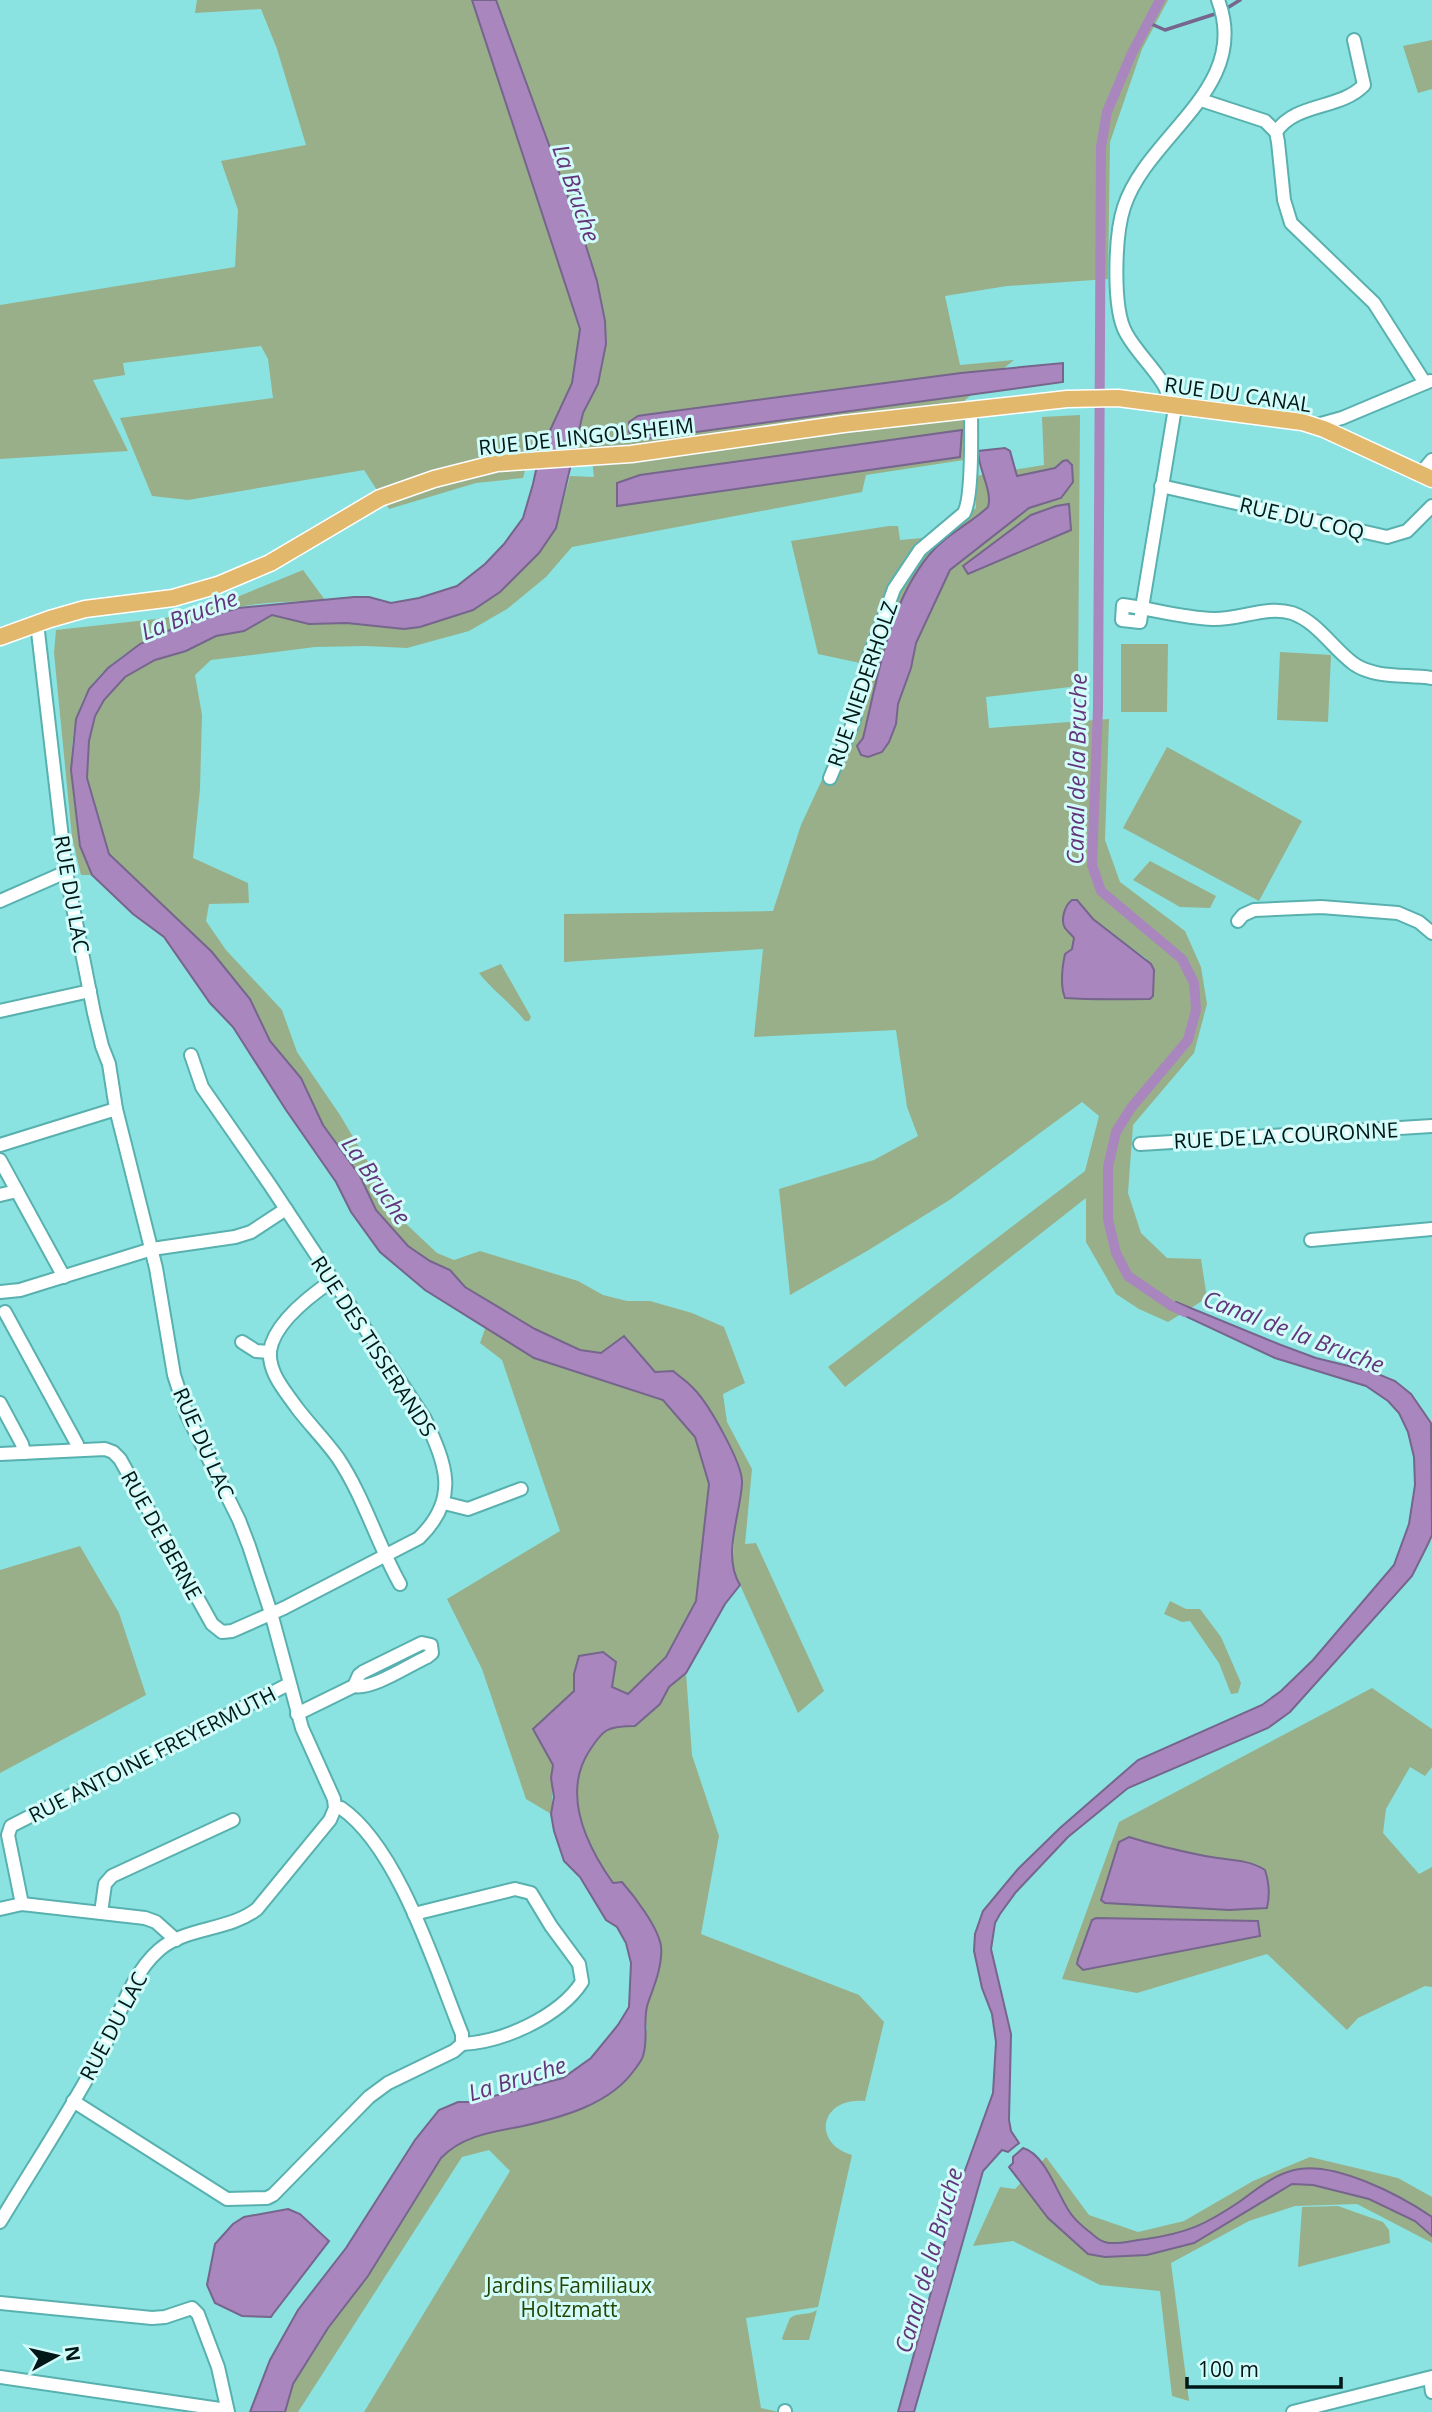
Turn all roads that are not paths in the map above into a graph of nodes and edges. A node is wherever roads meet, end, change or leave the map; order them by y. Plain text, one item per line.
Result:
1 (1221, 8) edge
2 (1354, 40) dead end
3 (1201, 100) junction
4 (1276, 132) junction
5 (1429, 382) edge
6 (1087, 399) joint
7 (1170, 405) junction
8 (971, 409) junction
9 (1317, 425) junction
10 (1432, 460) edge
11 (1426, 477) edge
12 (1161, 486) junction
13 (1432, 506) edge
14 (37, 623) junction
15 (0, 637) edge
16 (1432, 678) edge
17 (830, 778) dead end
18 (66, 872) junction
19 (0, 901) edge
20 (1238, 921) dead end
21 (1432, 933) edge
22 (90, 991) junction
23 (0, 1011) edge
24 (191, 1055) dead end
25 (116, 1110) junction
26 (1432, 1126) edge
27 (1140, 1144) dead end
28 (0, 1145) edge
29 (0, 1160) edge
30 (17, 1191) junction
31 (0, 1195) edge
32 (286, 1209) junction
33 (1432, 1229) edge
34 (1311, 1240) dead end
35 (152, 1250) junction
36 (64, 1277) junction
37 (333, 1280) junction
38 (0, 1292) edge
39 (5, 1312) dead end
40 (242, 1342) dead end
41 (270, 1352) junction
42 (0, 1403) edge
43 (78, 1450) junction
44 (24, 1452) junction
45 (0, 1454) edge
46 (521, 1489) dead end
47 (443, 1503) junction
48 (384, 1556) junction
49 (400, 1584) dead end
50 (271, 1613) junction
51 (289, 1684) junction
52 (354, 1686) junction
53 (297, 1714) junction
54 (335, 1808) junction
55 (233, 1820) dead end
56 (4, 1826) edge
57 (22, 1904) junction
58 (0, 1909) edge
59 (101, 1913) junction
60 (414, 1913) junction
61 (176, 1940) junction
62 (462, 2044) junction
63 (73, 2101) junction
64 (0, 2222) edge
65 (0, 2303) edge
66 (0, 2377) edge
67 (1431, 2378) edge
68 (1432, 2392) edge
69 (227, 2411) edge
70 (1293, 2412) edge

1 - 3 street
2 - 4 street
3 - 4 street
3 - 7 street
4 - 5 street
5 - 9 street
6 - 7 main road, RUE DU CANAL
6 - 8 main road, RUE DE LINGOLSHEIM
7 - 9 main road, RUE DU CANAL
7 - 12 street
8 - 14 main road, RUE DE LINGOLSHEIM
8 - 17 street, RUE NIEDERHOLZ
9 - 11 main road, RUE DU CANAL
10 - 11 street, RUE DU CANAL
12 - 13 street, RUE DU COQ
12 - 16 street
14 - 15 main road, RUE DE LINGOLSHEIM
14 - 18 street, RUE DU LAC
18 - 19 street
18 - 22 street, RUE DU LAC
20 - 21 street
22 - 23 street
22 - 25 street, RUE DU LAC
24 - 32 street, RUE DES TISSERANDS
25 - 28 street
25 - 35 street, RUE DU LAC
26 - 27 street, RUE DE LA COURONNE
29 - 30 street
30 - 31 street
30 - 36 street
32 - 35 street
32 - 37 street, RUE DES TISSERANDS
33 - 34 street
35 - 36 street
35 - 50 street, RUE DU LAC
36 - 38 street
37 - 41 street
37 - 47 street, RUE DES TISSERANDS
39 - 43 street
40 - 41 street
41 - 48 street
42 - 44 street
43 - 44 street, RUE DE BERNE
43 - 50 street, RUE DE BERNE
44 - 45 street, RUE DE BERNE
46 - 47 street
47 - 48 street
48 - 49 street
48 - 50 street
50 - 51 street, RUE DU LAC
51 - 53 street, RUE DU LAC
51 - 56 street, RUE ANTOINE FREYERMUTH
52 - 52 street
52 - 53 street
53 - 54 street, RUE DU LAC
54 - 60 street
54 - 61 street, RUE DU LAC
55 - 59 street
56 - 57 street, RUE ANTOINE FREYERMUTH
57 - 58 street
57 - 59 street
59 - 61 street
60 - 62 street
60 - 62 street
61 - 63 street, RUE DU LAC
62 - 63 street, RUE DU LAC
63 - 64 street, RUE DU LAC
65 - 69 street
66 - 69 street
67 - 68 street
67 - 70 street

